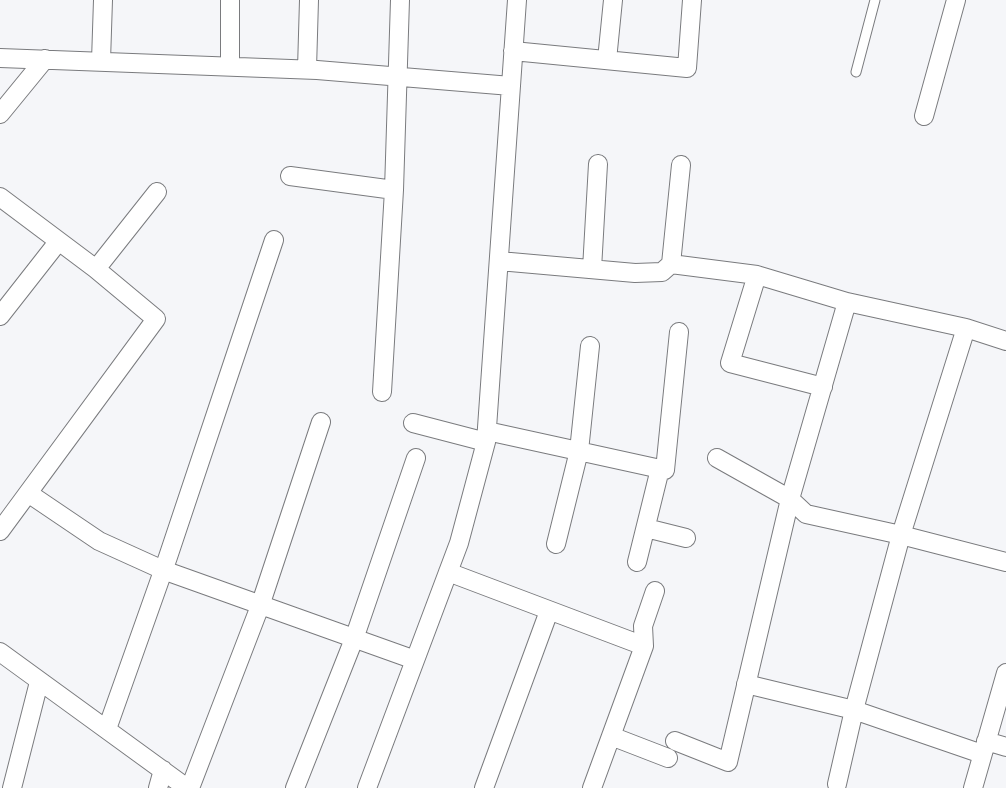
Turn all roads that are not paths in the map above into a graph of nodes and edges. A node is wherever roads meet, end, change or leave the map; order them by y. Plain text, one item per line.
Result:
1 (103, 0) edge
2 (230, 0) edge
3 (309, 0) edge
4 (400, 0) edge
5 (517, 0) edge
6 (613, 0) edge
7 (692, 0) edge
8 (875, 0) edge
9 (956, 0) edge
10 (513, 51) junction
11 (0, 58) edge
12 (44, 59) junction
13 (607, 60) junction
14 (101, 61) junction
15 (230, 66) junction
16 (307, 69) junction
17 (856, 72) dead end
18 (396, 78) junction
19 (511, 86) junction
20 (0, 114) edge
21 (924, 116) dead end
22 (598, 164) dead end
23 (681, 165) dead end
24 (290, 176) dead end
25 (394, 190) junction
26 (157, 192) dead end
27 (0, 197) edge
28 (274, 240) dead end
29 (58, 242) junction
30 (499, 261) junction
31 (671, 263) junction
32 (96, 269) junction
33 (592, 269) junction
34 (757, 275) junction
35 (847, 302) junction
36 (0, 316) edge
37 (966, 328) junction
38 (679, 332) dead end
39 (1006, 341) edge
40 (590, 346) dead end
41 (823, 387) junction
42 (382, 392) dead end
43 (321, 422) dead end
44 (413, 423) dead end
45 (486, 437) junction
46 (579, 451) junction
47 (416, 458) dead end
48 (717, 458) dead end
49 (660, 469) junction
50 (28, 493) junction
51 (790, 499) junction
52 (646, 528) junction
53 (0, 531) edge
54 (901, 535) junction
55 (686, 538) dead end
56 (556, 544) dead end
57 (637, 562) dead end
58 (1006, 562) edge
59 (164, 570) junction
60 (448, 572) junction
61 (655, 591) dead end
62 (260, 606) junction
63 (549, 611) junction
64 (354, 639) junction
65 (644, 646) junction
66 (0, 652) edge
67 (415, 660) junction
68 (1006, 672) edge
69 (39, 682) junction
70 (746, 684) junction
71 (854, 710) junction
72 (107, 729) junction
73 (611, 736) junction
74 (675, 741) dead end
75 (984, 747) junction
76 (1006, 747) edge
77 (668, 758) dead end
78 (163, 770) junction
79 (837, 784) dead end
80 (12, 788) edge
81 (158, 788) edge
82 (188, 788) edge
83 (295, 788) edge
84 (367, 788) edge
85 (484, 788) edge
86 (592, 788) edge
87 (972, 788) edge

1 - 14 street
2 - 15 street
3 - 16 street
4 - 18 street
5 - 10 street
6 - 13 street
7 - 13 street
8 - 17 lane
9 - 21 street
10 - 13 street
10 - 19 street
11 - 12 street
12 - 14 street
12 - 20 street
14 - 15 street
15 - 16 street
16 - 18 street
18 - 19 street
18 - 25 street
19 - 30 street
22 - 33 street
23 - 31 street
24 - 25 street
25 - 42 street
26 - 32 street
27 - 29 street
28 - 59 street
29 - 32 street
29 - 36 street
30 - 33 street
30 - 45 street
31 - 33 street
31 - 34 street
32 - 50 street
34 - 35 street
34 - 41 street
35 - 37 street
35 - 41 street
37 - 39 street
37 - 54 street
38 - 49 street
40 - 46 street
41 - 51 street
43 - 62 street
44 - 45 street
45 - 46 street
45 - 60 street
46 - 49 street
46 - 56 street
47 - 64 street
48 - 51 street
49 - 52 street
50 - 53 street
50 - 59 street
51 - 54 street
51 - 70 street
52 - 55 street
52 - 57 street
54 - 58 street
54 - 71 street
59 - 62 street
59 - 72 street
60 - 63 street
60 - 67 street
61 - 65 street
62 - 64 street
62 - 82 street
63 - 65 street
63 - 85 street
64 - 67 street
64 - 83 street
65 - 73 street
66 - 69 street
67 - 84 street
68 - 75 street
69 - 72 street
69 - 80 street
70 - 71 street
70 - 74 street
71 - 75 street
71 - 79 street
72 - 78 street
73 - 77 street
73 - 86 street
75 - 76 street
75 - 87 street
78 - 81 street
78 - 82 street

